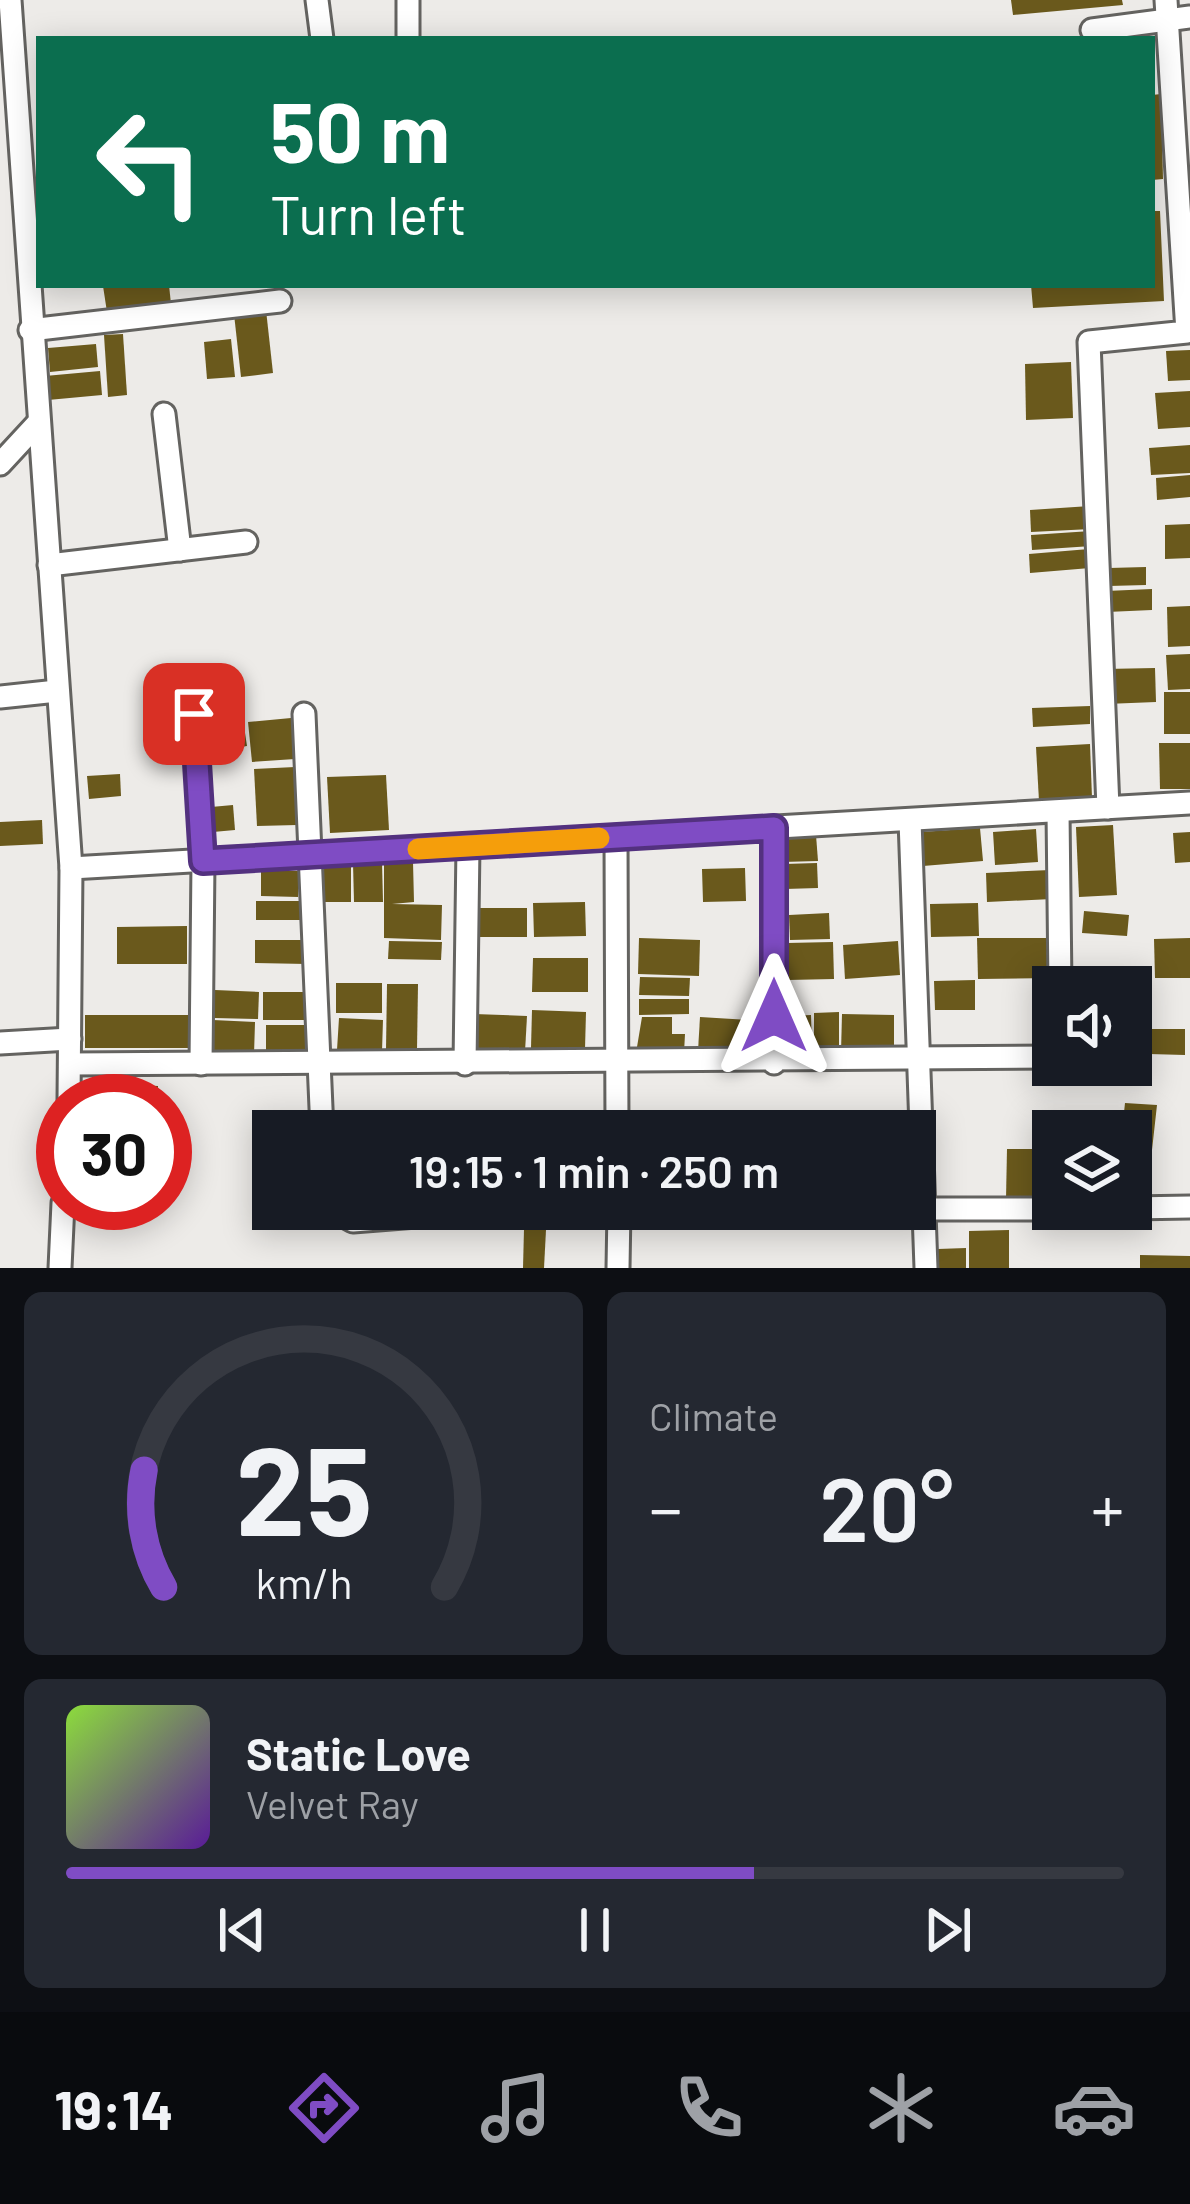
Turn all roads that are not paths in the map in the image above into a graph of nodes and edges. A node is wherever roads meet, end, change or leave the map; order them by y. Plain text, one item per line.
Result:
1 (10, 0) edge
2 (316, 0) edge
3 (408, 0) edge
4 (1175, 12) edge
5 (1092, 30) dead end
6 (322, 36) edge
7 (409, 36) edge
8 (1184, 188) edge
9 (280, 301) dead end
10 (30, 330) junction
11 (164, 414) dead end
12 (37, 424) junction
13 (0, 464) edge
14 (246, 542) dead end
15 (180, 550) junction
16 (49, 566) junction
17 (57, 691) junction
18 (0, 697) edge
19 (194, 714) dead end
20 (304, 714) dead end
21 (1190, 803) edge
22 (1108, 808) junction
23 (1058, 812) junction
24 (910, 820) junction
25 (774, 828) junction
26 (616, 837) junction
27 (467, 846) junction
28 (311, 855) junction
29 (203, 861) junction
30 (71, 868) junction
31 (1060, 966) edge
32 (70, 1039) junction
33 (0, 1043) edge
34 (1032, 1059) edge
35 (616, 1063) junction
36 (775, 1063) junction
37 (920, 1063) junction
38 (70, 1064) junction
39 (201, 1064) junction
40 (323, 1064) junction
41 (464, 1064) junction
42 (70, 1074) edge
43 (322, 1110) edge
44 (617, 1110) edge
45 (922, 1110) edge
46 (1190, 1207) edge
47 (1152, 1208) edge
48 (1032, 1209) edge
49 (936, 1211) edge
50 (62, 1230) edge
51 (619, 1230) edge
52 (925, 1230) edge
53 (60, 1268) edge
54 (618, 1268) edge
55 (926, 1268) edge

1 - 10 street
2 - 6 street
3 - 7 street
4 - 5 street
4 - 8 street
8 - 22 street
9 - 10 street
10 - 12 street
11 - 15 street
12 - 13 street
12 - 16 street
14 - 15 street
15 - 16 street
16 - 17 street
17 - 18 street
17 - 30 street
19 - 29 street
20 - 28 street
21 - 22 street
22 - 23 street
23 - 24 street
23 - 31 street
24 - 25 street
24 - 37 street
25 - 26 street
25 - 36 street
26 - 27 street
26 - 35 street
27 - 28 street
27 - 41 street
28 - 29 street
28 - 40 street
29 - 30 street
29 - 39 street
30 - 32 street
32 - 33 street
32 - 38 street
34 - 37 street
35 - 36 street
35 - 41 street
35 - 44 street
36 - 37 street
37 - 45 street
38 - 39 street
38 - 42 street
39 - 40 street
40 - 41 street
40 - 43 street
46 - 47 street
48 - 49 street
50 - 53 street
51 - 54 street
52 - 55 street

